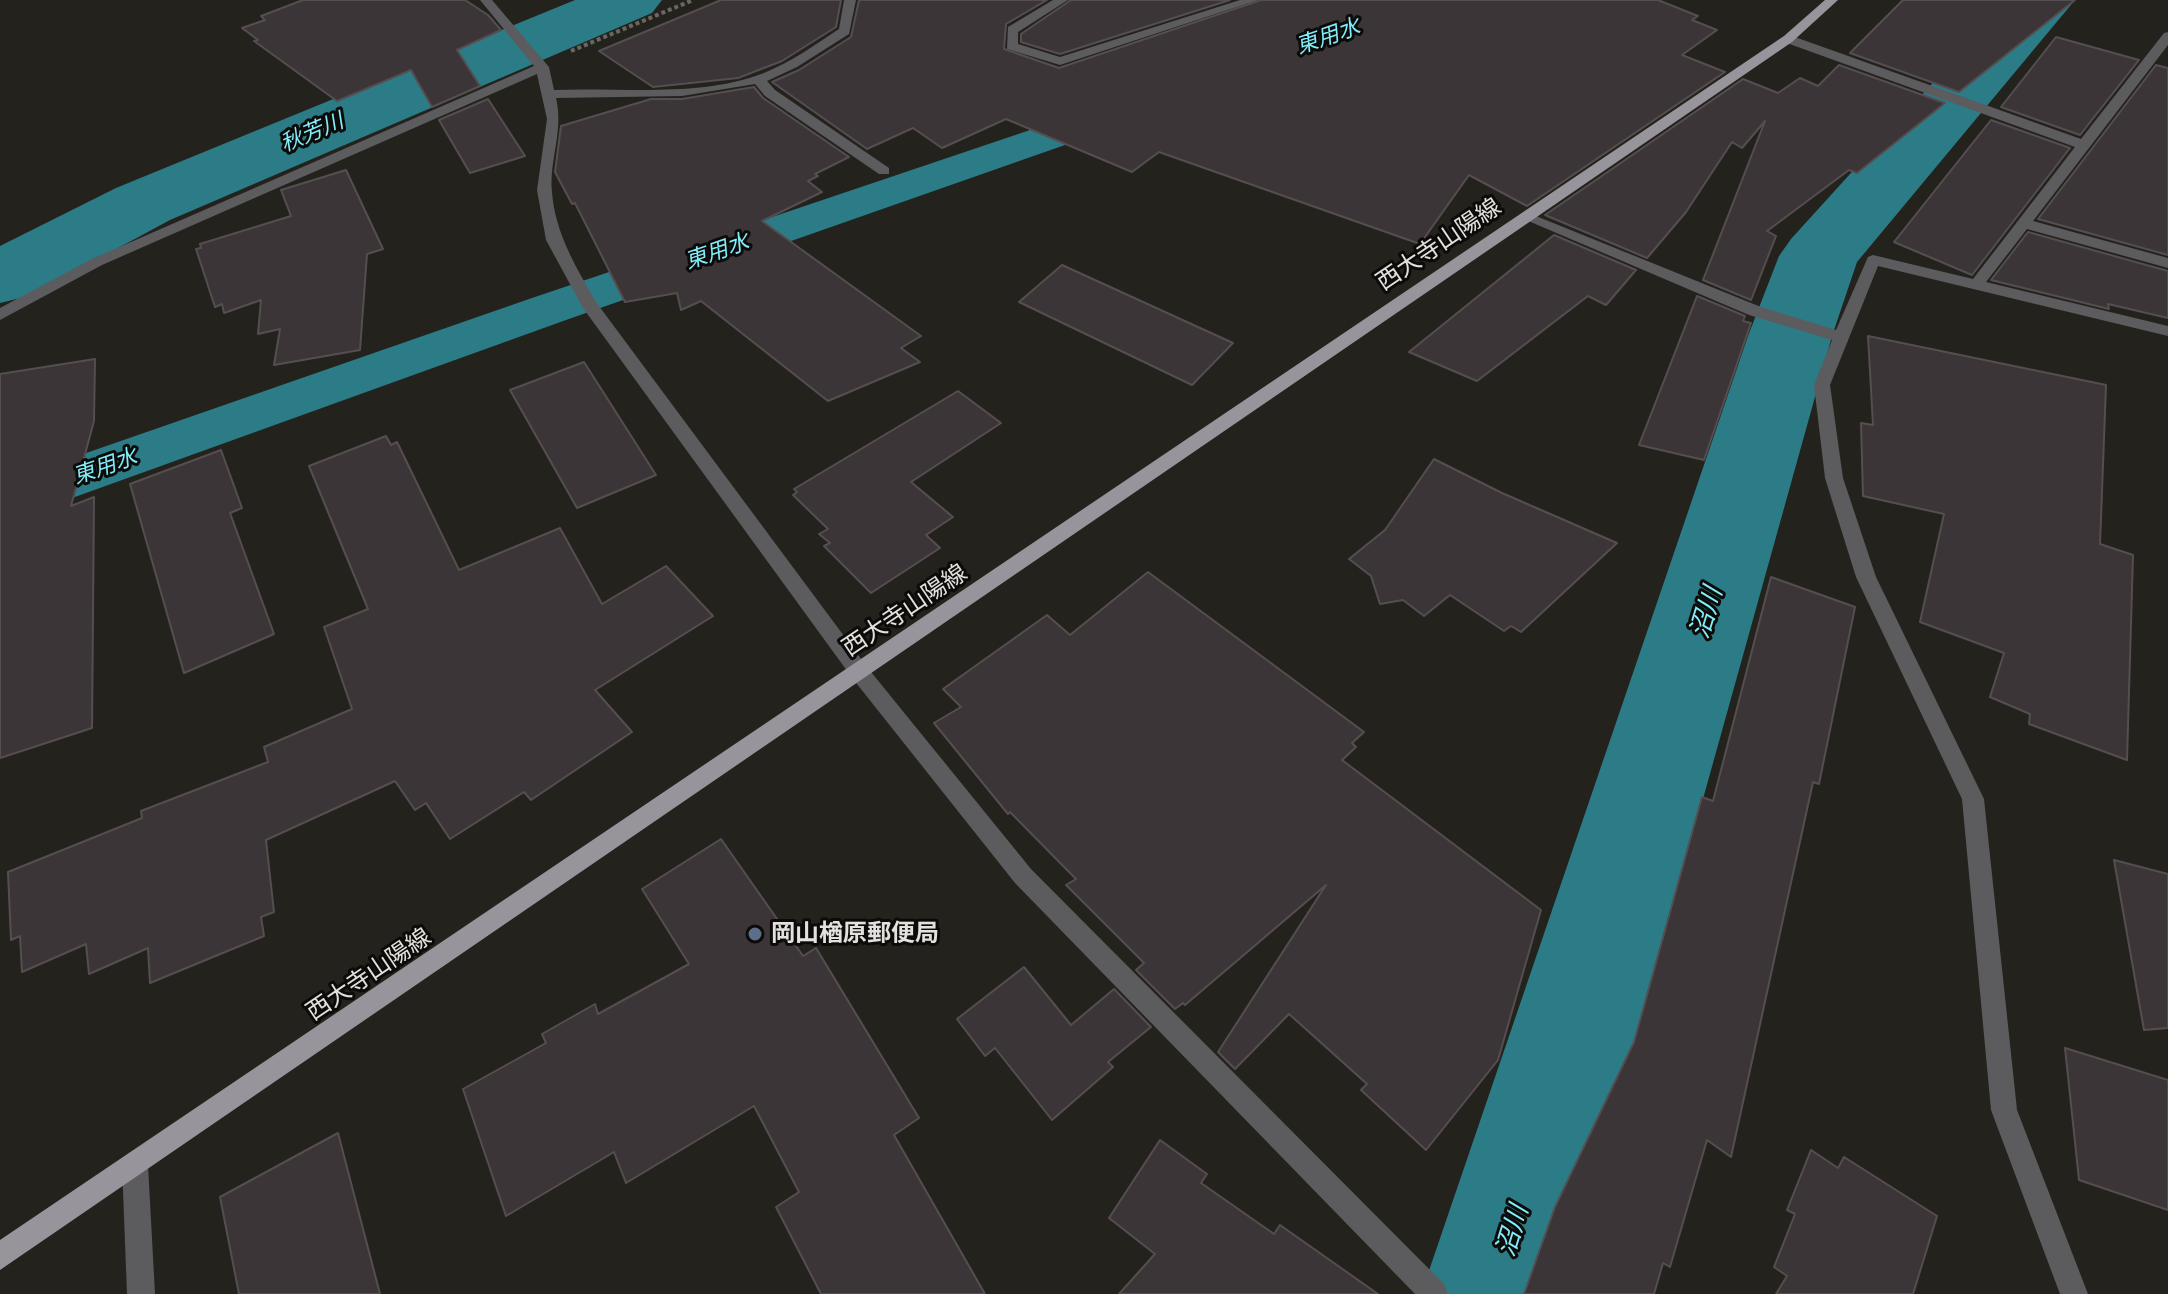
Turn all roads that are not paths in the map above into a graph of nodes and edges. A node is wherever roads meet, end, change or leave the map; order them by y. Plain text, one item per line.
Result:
1 (486, 0) edge
2 (850, 0) edge
3 (1062, 0) edge
4 (1252, 0) edge
5 (1832, 0) edge
6 (2168, 36) edge
7 (1788, 39) junction
8 (542, 67) junction
9 (758, 79) junction
10 (550, 94) junction
11 (2084, 145) junction
12 (884, 171) dead end
13 (1526, 217) junction
14 (2024, 223) junction
15 (2168, 263) edge
16 (1977, 284) junction
17 (0, 315) edge
18 (2168, 331) edge
19 (1841, 337) junction
20 (860, 673) junction
21 (135, 1165) junction
22 (0, 1256) edge
23 (1430, 1292) edge
24 (141, 1294) edge
25 (2074, 1294) edge

1 - 8 street
2 - 9 street
3 - 4 street
5 - 7 main road, 西大寺山陽線
6 - 11 street
7 - 11 street
7 - 13 main road, 西大寺山陽線
8 - 10 street
8 - 17 street
9 - 10 street
9 - 12 street
10 - 20 street
11 - 14 street
13 - 19 street
13 - 20 main road, 西大寺山陽線
14 - 15 street
14 - 16 street
16 - 18 street
16 - 19 street
19 - 25 street
20 - 21 main road, 西大寺山陽線
20 - 23 street
21 - 22 main road, 西大寺山陽線
21 - 24 street

